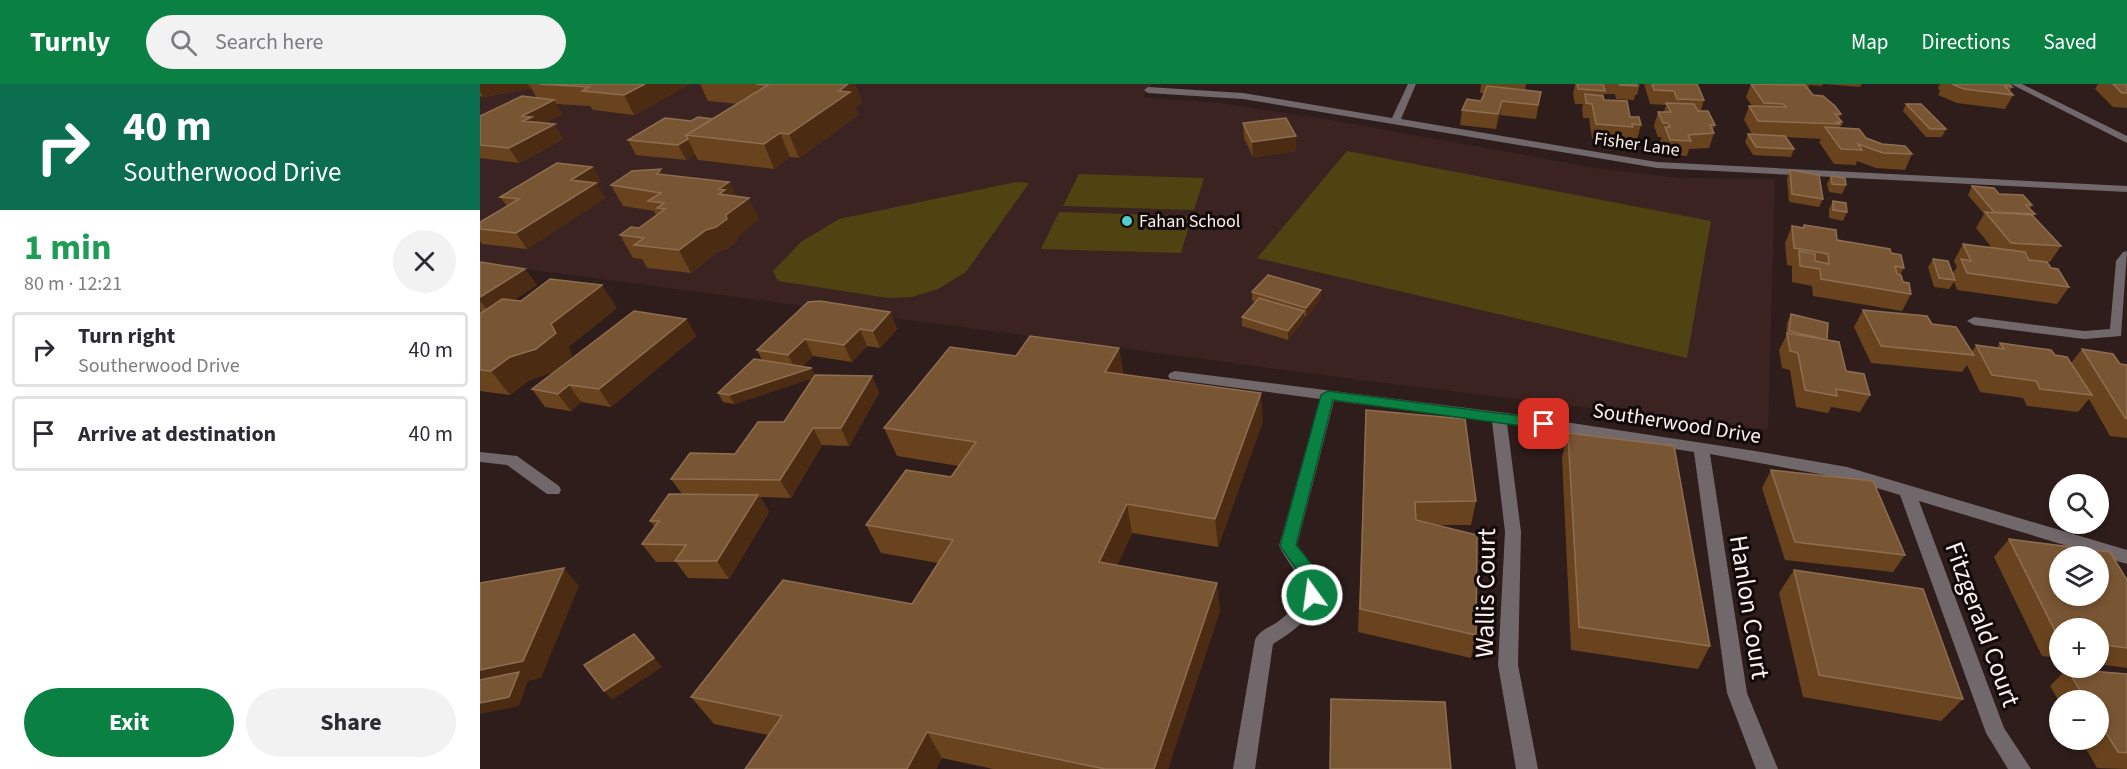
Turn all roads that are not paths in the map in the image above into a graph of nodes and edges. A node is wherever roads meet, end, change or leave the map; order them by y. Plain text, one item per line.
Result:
1 (1412, 84) edge
2 (2014, 84) edge
3 (1148, 90) dead end
4 (1396, 120) junction
5 (2127, 140) edge
6 (2127, 189) edge
7 (2127, 255) edge
8 (1974, 321) dead end
9 (1175, 376) dead end
10 (1328, 395) junction
11 (1500, 417) junction
12 (1701, 448) junction
13 (480, 457) edge
14 (553, 490) dead end
15 (1907, 491) junction
16 (2127, 557) edge
17 (1244, 769) edge
18 (1527, 769) edge
19 (1767, 769) edge
20 (2020, 769) edge

1 - 4 street
2 - 5 street
3 - 4 street, Fisher Lane
4 - 6 street, Fisher Lane
7 - 8 street
9 - 10 street, Southerwood Drive
10 - 11 street, Southerwood Drive
10 - 17 street
11 - 12 street, Southerwood Drive
11 - 18 street, Wallis Court
12 - 15 street, Southerwood Drive
12 - 19 street, Hanlon Court
13 - 14 street
15 - 16 street, Southerwood Drive
15 - 20 street, Fitzgerald Court

